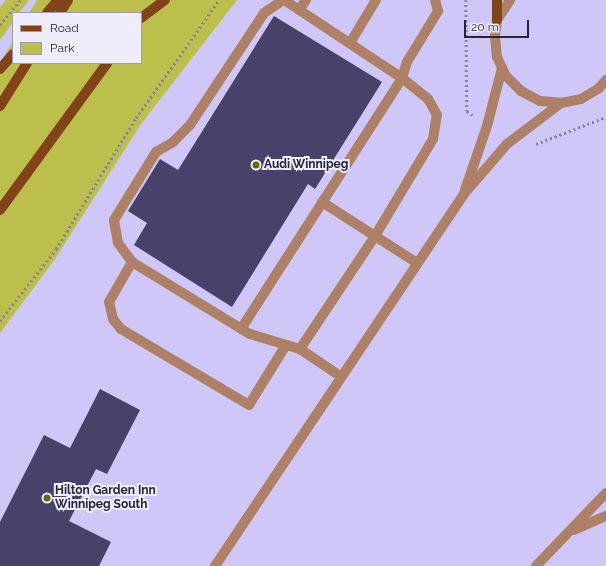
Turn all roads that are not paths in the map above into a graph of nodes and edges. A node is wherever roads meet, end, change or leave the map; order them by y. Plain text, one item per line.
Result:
1 (58, 0) edge
2 (68, 0) edge
3 (153, 0) edge
4 (165, 0) edge
5 (283, 0) edge
6 (306, 0) edge
7 (376, 0) edge
8 (435, 0) edge
9 (497, 0) edge
10 (510, 0) edge
11 (299, 10) junction
12 (48, 12) edge
13 (61, 12) edge
14 (142, 16) edge
15 (142, 17) edge
16 (497, 20) junction
17 (350, 44) junction
18 (12, 55) edge
19 (26, 64) edge
20 (106, 64) edge
21 (502, 68) junction
22 (0, 69) edge
23 (402, 78) junction
24 (606, 80) edge
25 (561, 103) junction
26 (0, 106) edge
27 (463, 195) junction
28 (322, 202) junction
29 (0, 210) edge
30 (375, 236) junction
31 (132, 262) junction
32 (417, 263) junction
33 (241, 329) junction
34 (286, 345) junction
35 (300, 349) junction
36 (340, 376) junction
37 (606, 493) edge
38 (606, 516) edge
39 (570, 532) junction
40 (215, 566) edge
41 (536, 566) edge

1 - 12 main road
2 - 13 main road
3 - 14 main road
4 - 15 main road
5 - 11 street
5 - 31 street
6 - 11 street
7 - 17 street
8 - 23 street
9 - 16 main road
10 - 16 street
11 - 17 street
16 - 21 street
17 - 23 street
18 - 22 main road
19 - 26 main road
20 - 29 main road
21 - 25 street
21 - 27 street
23 - 28 street
23 - 30 street
24 - 25 street
25 - 27 street
27 - 32 street
28 - 30 street
28 - 33 street
30 - 32 street
30 - 35 street
31 - 33 street
31 - 34 street
32 - 36 street
33 - 34 street
34 - 35 street
35 - 36 street
36 - 40 street
37 - 39 street
38 - 39 street
39 - 41 street

